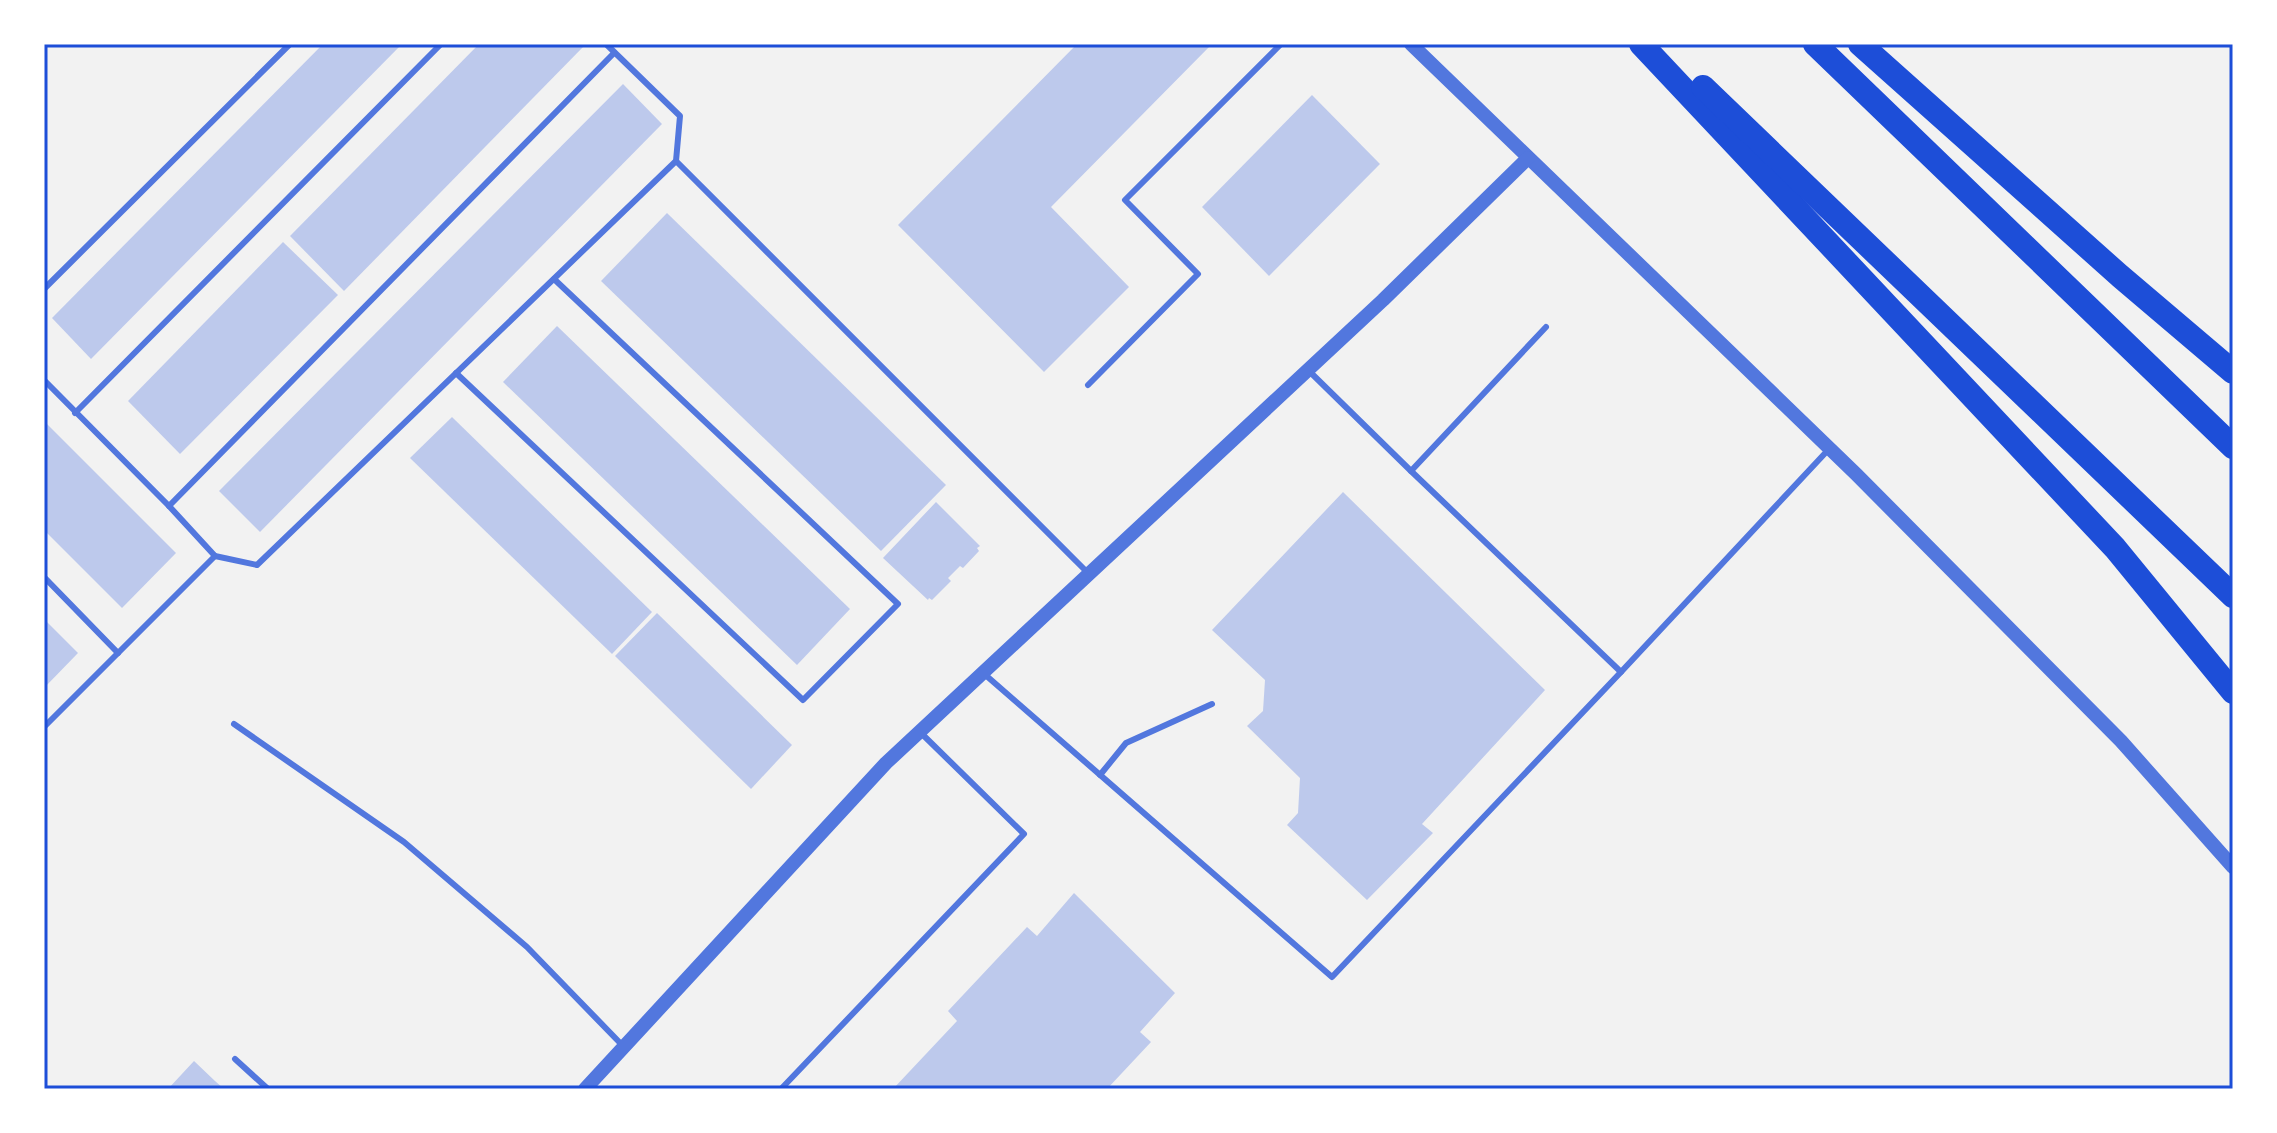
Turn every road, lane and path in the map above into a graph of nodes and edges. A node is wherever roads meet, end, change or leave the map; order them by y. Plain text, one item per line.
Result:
1 (290, 44) edge
2 (441, 44) edge
3 (606, 44) edge
4 (1281, 44) edge
5 (1411, 44) edge
6 (1641, 44) edge
7 (1658, 44) edge
8 (1815, 44) edge
9 (1860, 44) edge
10 (614, 53) junction
11 (1528, 158) junction
12 (676, 161) junction
13 (554, 279) junction
14 (44, 289) edge
15 (1546, 327) dead end
16 (1308, 370) junction
17 (2233, 372) edge
18 (456, 373) junction
19 (44, 380) edge
20 (1088, 385) dead end
21 (75, 413) junction
22 (2233, 447) edge
23 (1829, 449) junction
24 (1411, 471) junction
25 (169, 506) junction
26 (215, 556) junction
27 (1088, 573) junction
28 (44, 577) edge
29 (2233, 596) edge
30 (118, 653) junction
31 (982, 672) junction
32 (1621, 672) junction
33 (2233, 692) edge
34 (1212, 704) dead end
35 (234, 724) dead end
36 (44, 727) edge
37 (919, 731) junction
38 (1100, 775) junction
39 (2233, 867) edge
40 (624, 1047) junction
41 (235, 1059) dead end
42 (268, 1089) edge
43 (585, 1089) edge
44 (781, 1089) edge

1 - 14 lane
2 - 21 lane
3 - 10 lane
4 - 20 lane
5 - 11 street
6 - 33 highway
7 - 29 highway
8 - 22 highway
9 - 17 highway
10 - 12 lane
10 - 25 lane
11 - 16 street
11 - 23 street
12 - 13 lane
12 - 27 lane
13 - 18 lane
13 - 18 lane
15 - 24 lane
16 - 24 lane
16 - 27 street
18 - 26 lane
19 - 21 lane
21 - 25 lane
23 - 32 lane
23 - 39 street
24 - 32 lane
25 - 26 lane
26 - 30 lane
27 - 31 street
28 - 30 lane
30 - 36 lane
31 - 37 street
31 - 38 lane
32 - 38 lane
34 - 38 lane
35 - 40 lane
37 - 40 street
37 - 44 lane
40 - 43 street
41 - 42 lane

